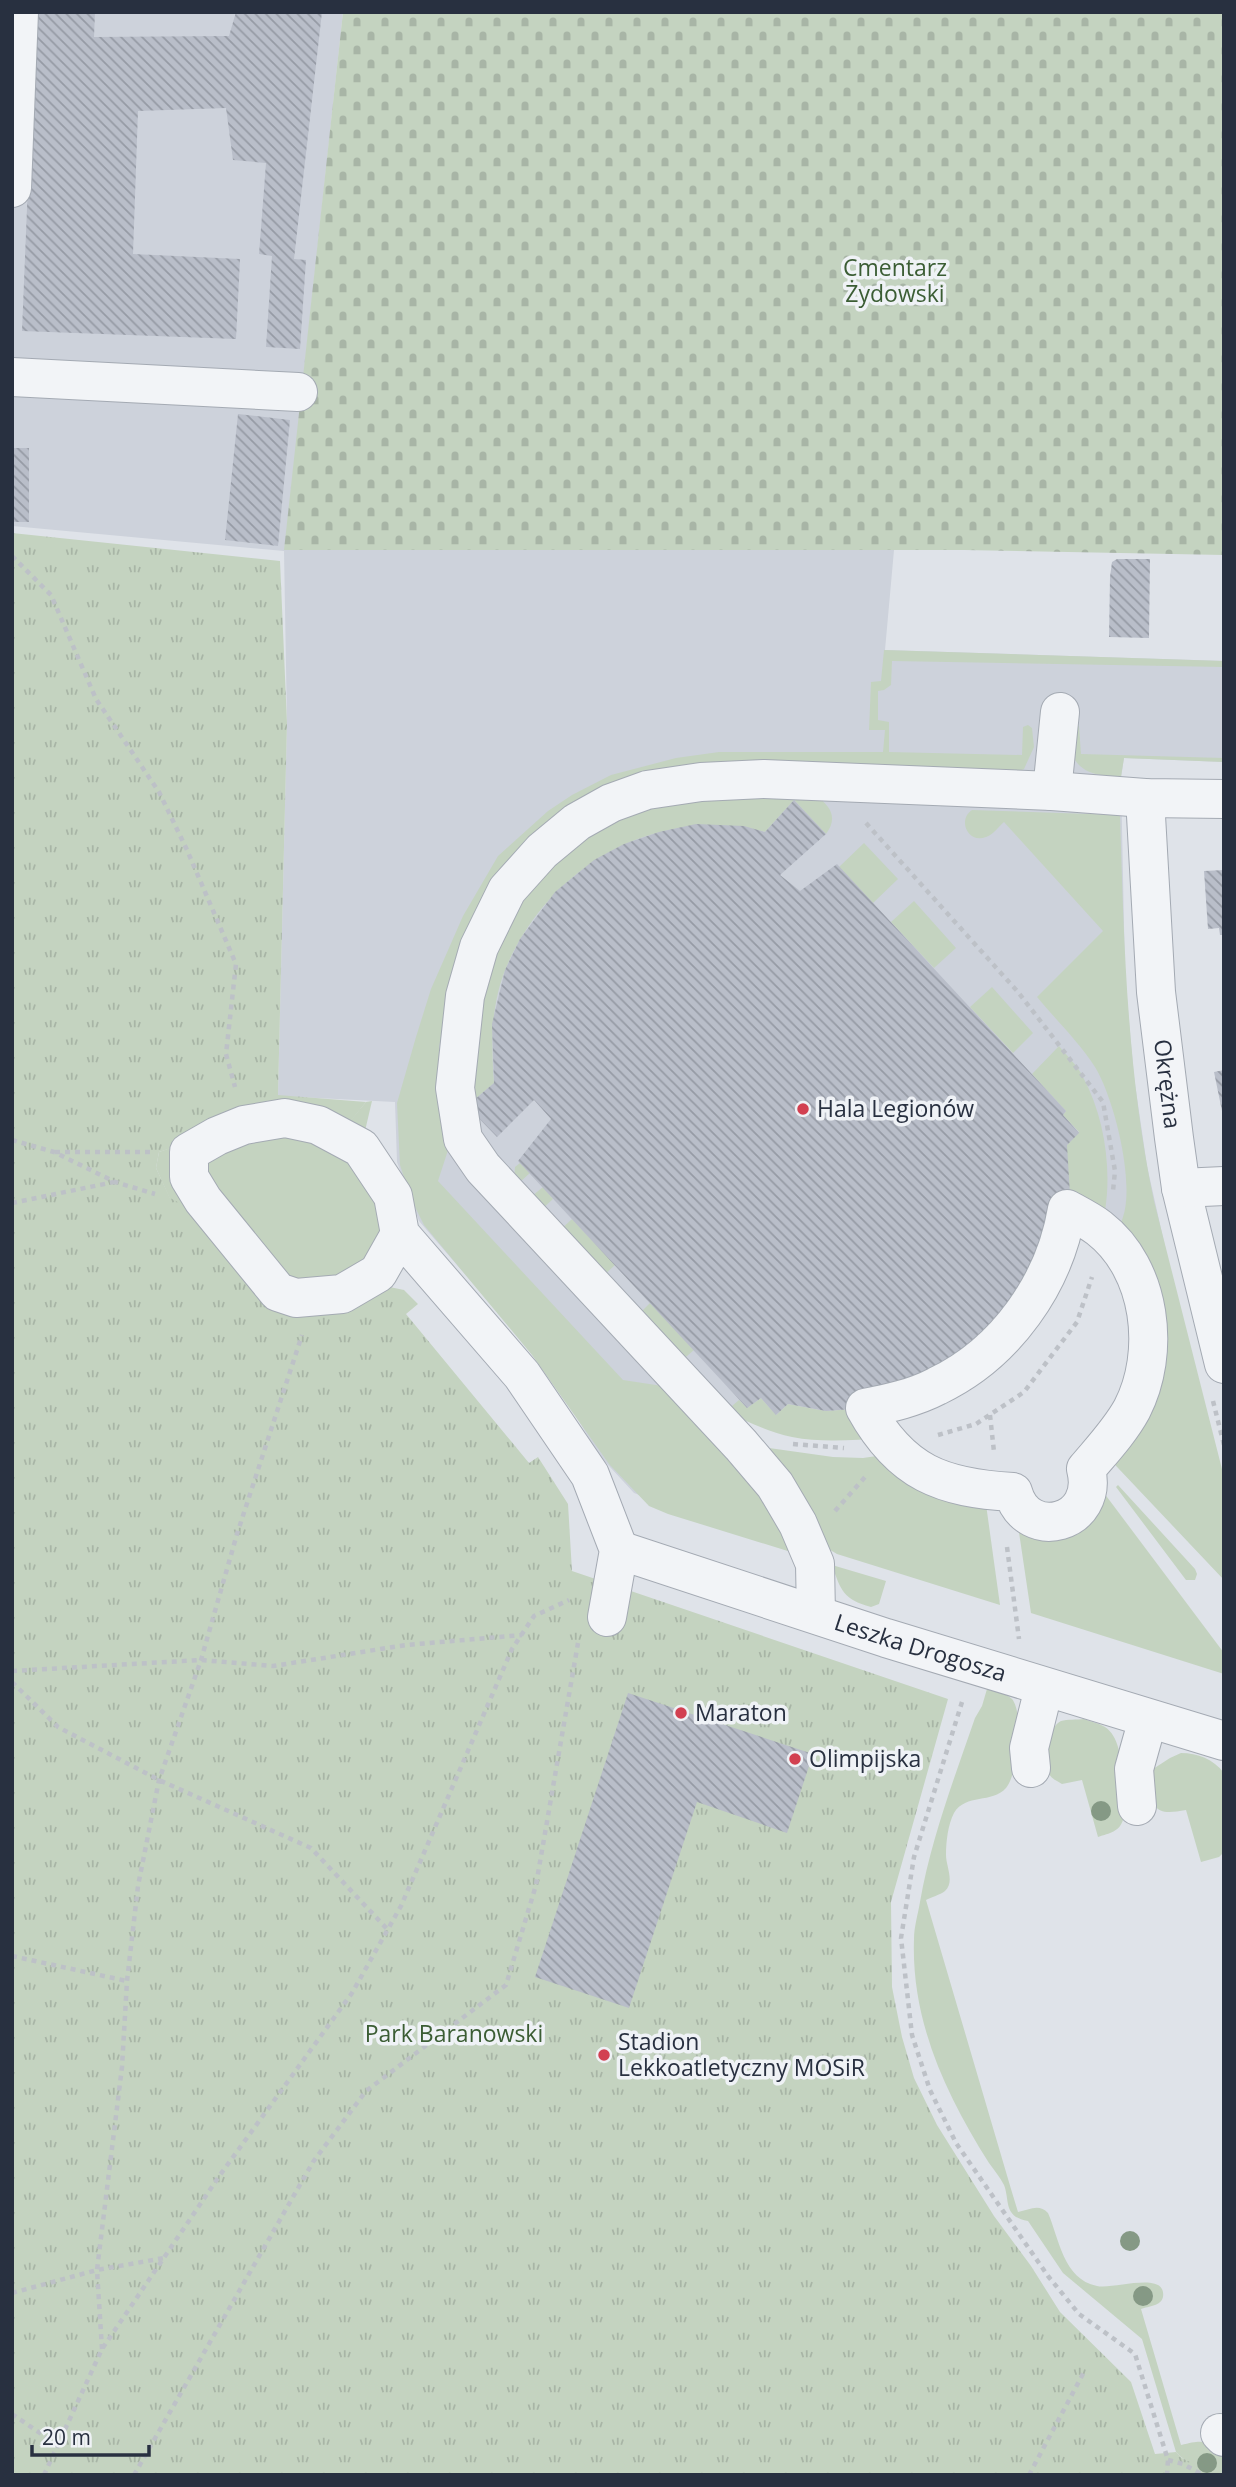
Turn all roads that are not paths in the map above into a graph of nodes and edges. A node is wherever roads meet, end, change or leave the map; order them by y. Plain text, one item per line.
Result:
1 (19, 12) edge
2 (12, 188) edge
3 (12, 377) edge
4 (298, 392) dead end
5 (1060, 712) dead end
6 (1052, 791) junction
7 (1145, 798) junction
8 (1224, 799) edge
9 (1224, 1186) edge
10 (1181, 1188) junction
11 (400, 1234) junction
12 (1107, 1236) joint
13 (1224, 1364) edge
14 (619, 1549) junction
15 (599, 1614) road end
16 (816, 1615) junction
17 (1044, 1688) junction
18 (1148, 1719) junction
19 (1224, 1741) edge
20 (1031, 1768) dead end
21 (1137, 1806) dead end

1 - 2 street
3 - 4 street
5 - 6 street
6 - 7 street
6 - 16 street
7 - 8 street
7 - 10 street, Okrężna
9 - 10 street
10 - 13 street, Okrężna
11 - 11 street
11 - 14 street
12 - 12 street
14 - 15 street
14 - 16 street, Leszka Drogosza
16 - 17 street, Leszka Drogosza
17 - 18 street, Leszka Drogosza
17 - 20 street
18 - 19 street, Leszka Drogosza
18 - 21 street

